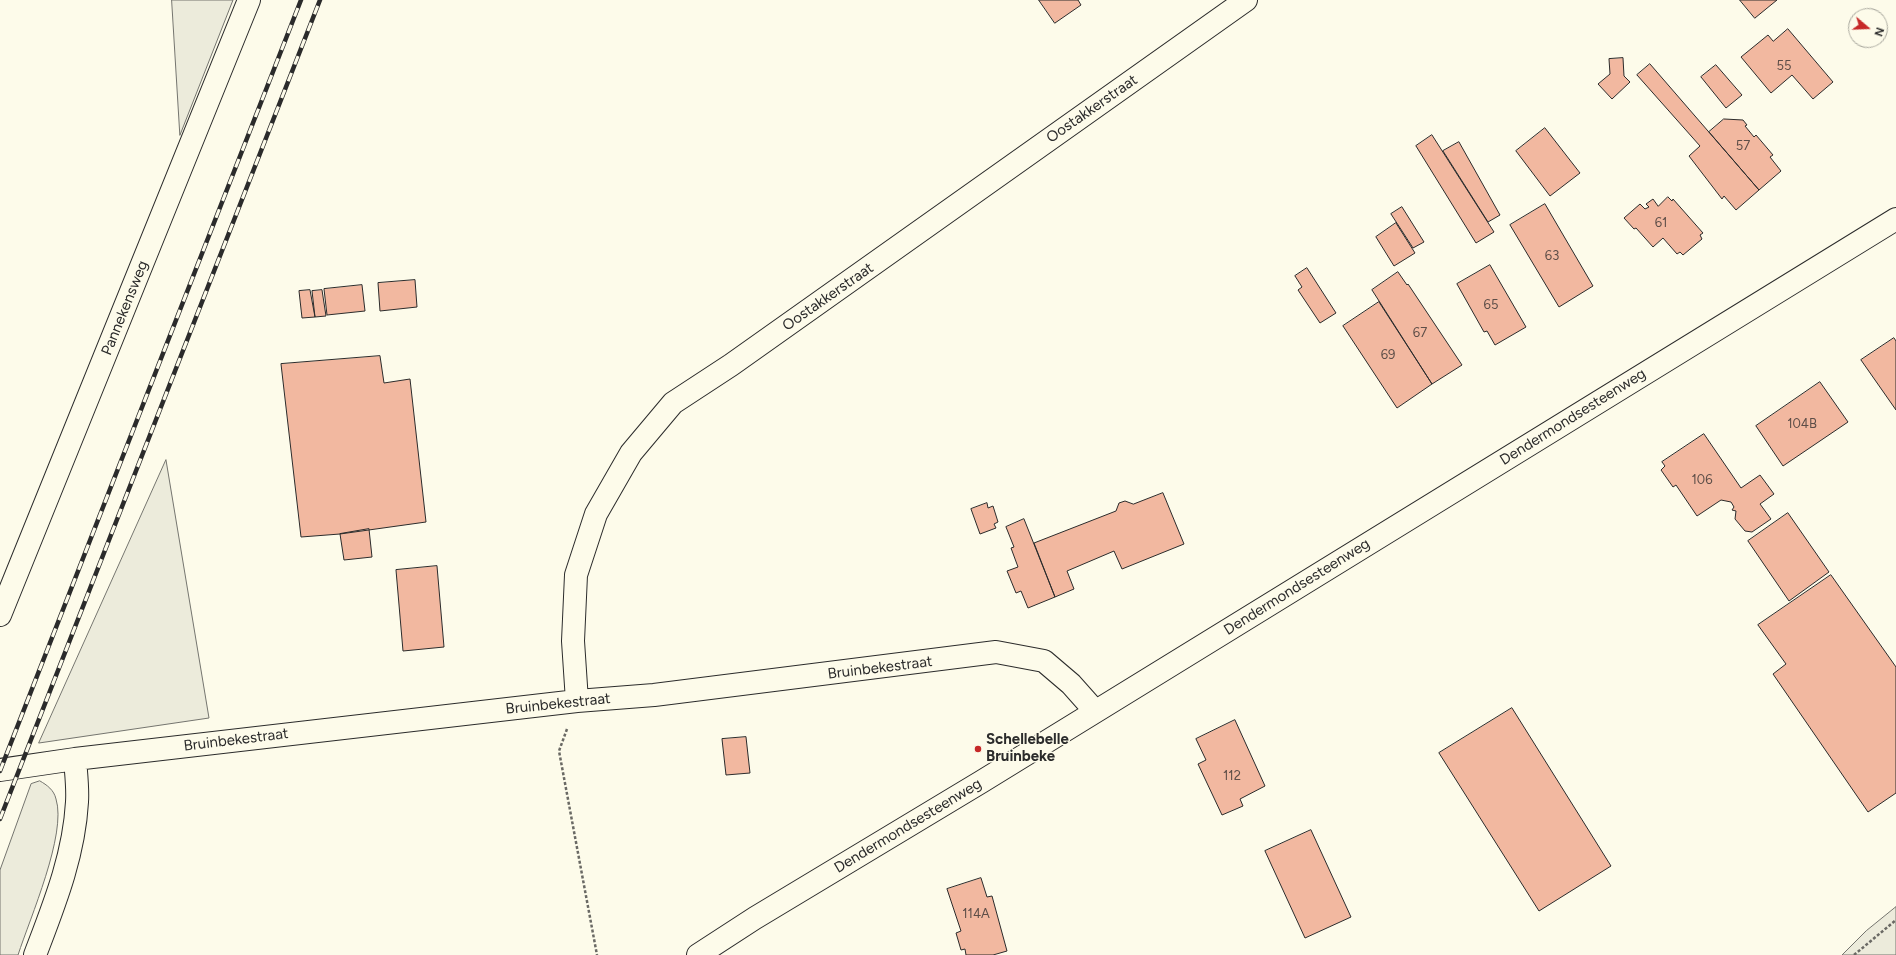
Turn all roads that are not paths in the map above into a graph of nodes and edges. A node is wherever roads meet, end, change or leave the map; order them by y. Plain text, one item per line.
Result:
1 (249, 0) edge
2 (1246, 0) edge
3 (1896, 219) edge
4 (0, 615) edge
5 (577, 701) junction
6 (1095, 711) junction
7 (75, 759) junction
8 (0, 770) edge
9 (35, 955) edge
10 (698, 955) edge

1 - 4 street, Pannekensweg
2 - 5 street, Oostakkerstraat
3 - 6 street, Dendermondsesteenweg
5 - 6 street, Bruinbekestraat
5 - 7 street, Bruinbekestraat
6 - 10 street, Dendermondsesteenweg
7 - 8 street, Bruinbekestraat
7 - 9 street

